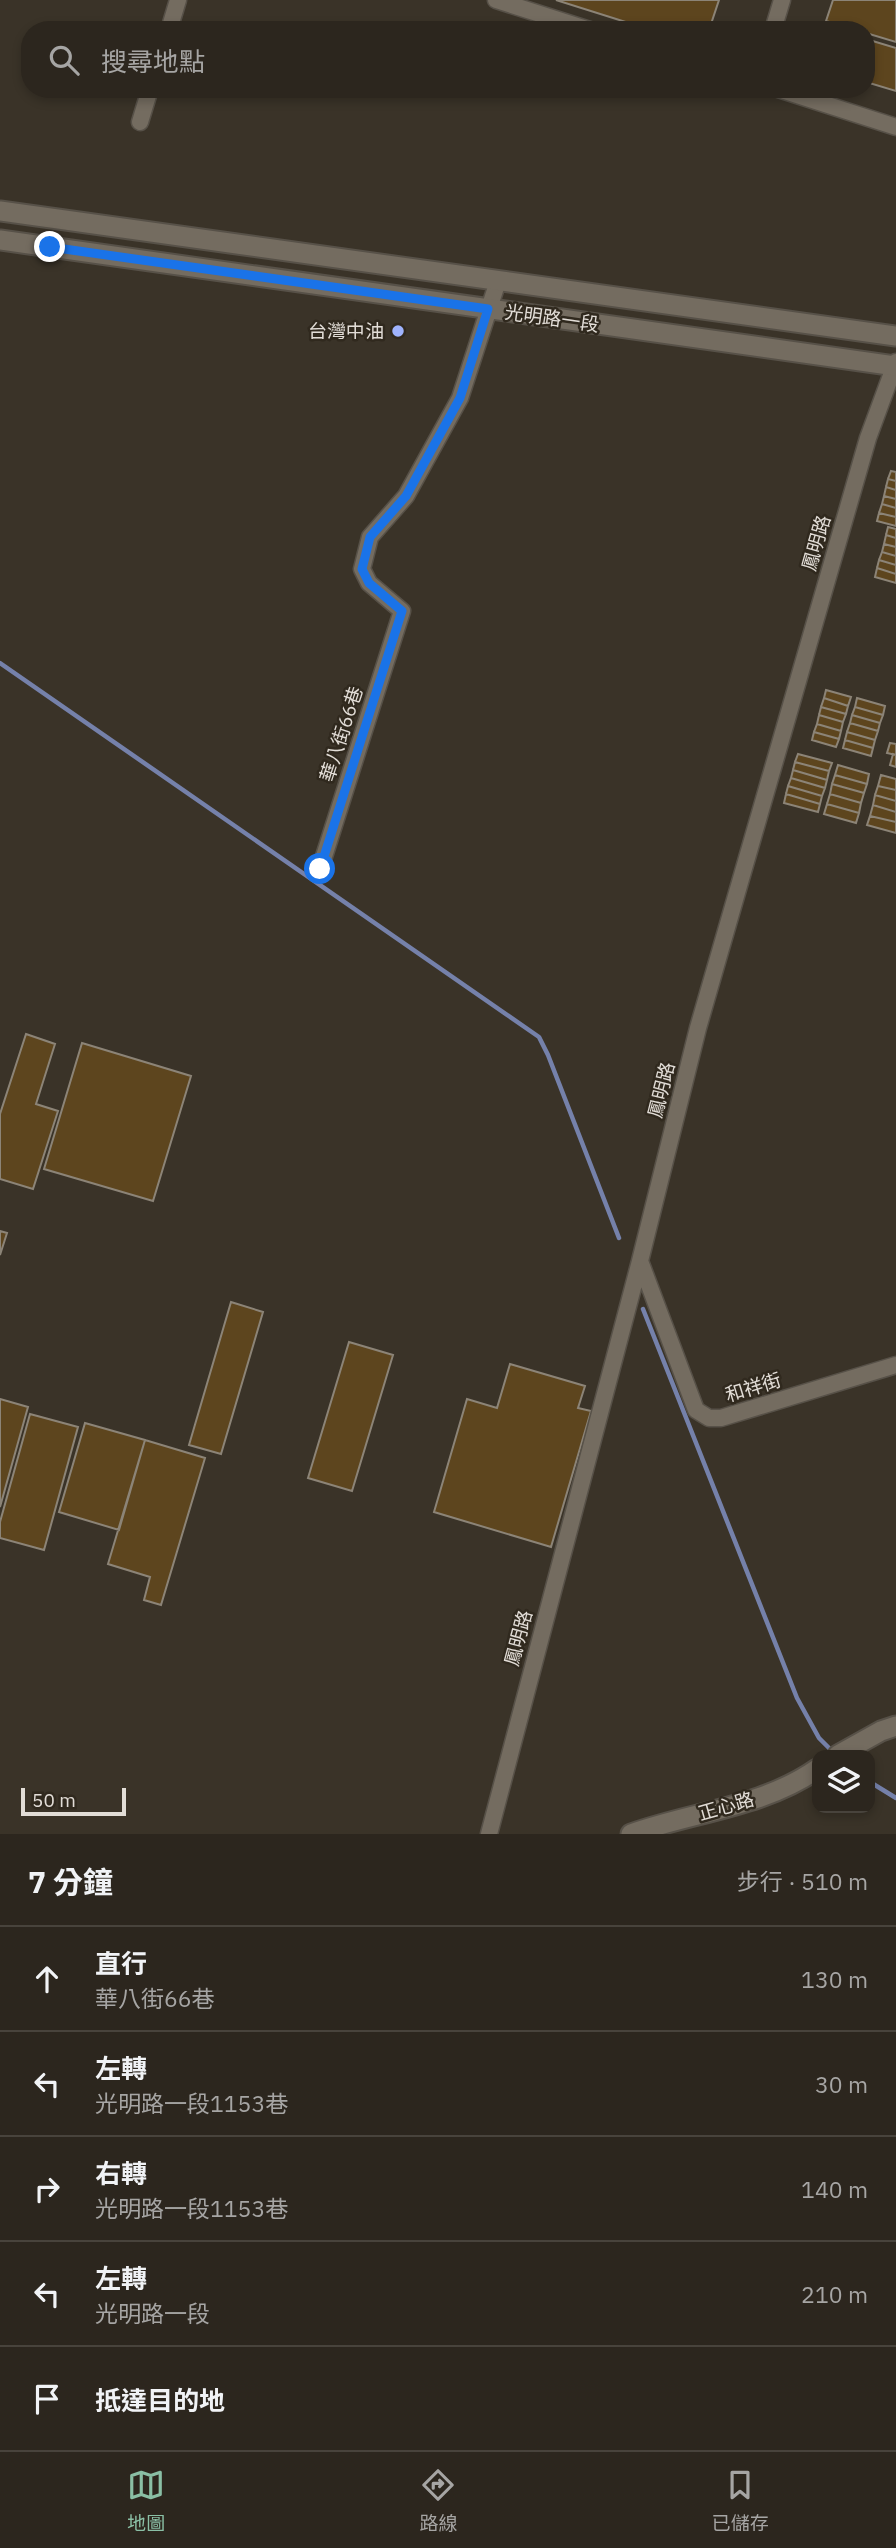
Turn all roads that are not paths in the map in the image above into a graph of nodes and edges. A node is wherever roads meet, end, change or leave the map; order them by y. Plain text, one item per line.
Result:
1 (178, 0) edge
2 (496, 0) edge
3 (782, 0) edge
4 (172, 21) edge
5 (562, 21) edge
6 (776, 21) edge
7 (147, 98) edge
8 (806, 98) edge
9 (140, 122) dead end
10 (896, 127) edge
11 (0, 211) edge
12 (0, 240) edge
13 (338, 259) junction
14 (498, 281) junction
15 (335, 287) junction
16 (488, 309) junction
17 (896, 336) edge
18 (896, 365) edge
19 (320, 869) dead end
20 (640, 1261) junction
21 (896, 1365) edge
22 (896, 1726) edge
23 (846, 1750) edge
24 (812, 1772) edge
25 (489, 1834) edge
26 (631, 1834) edge

1 - 4 street
2 - 5 street
3 - 6 street
7 - 9 street
8 - 10 street
11 - 13 street, 光明路一段
12 - 15 street, 光明路一段
13 - 14 street, 光明路一段
13 - 15 street
14 - 16 street
14 - 17 street, 光明路一段
15 - 16 street, 光明路一段
16 - 18 street, 光明路一段
16 - 19 street, 華八街66巷
18 - 20 street, 鳳明路
20 - 21 street, 和祥街
20 - 25 street, 鳳明路
22 - 23 street
24 - 26 street, 正心路

